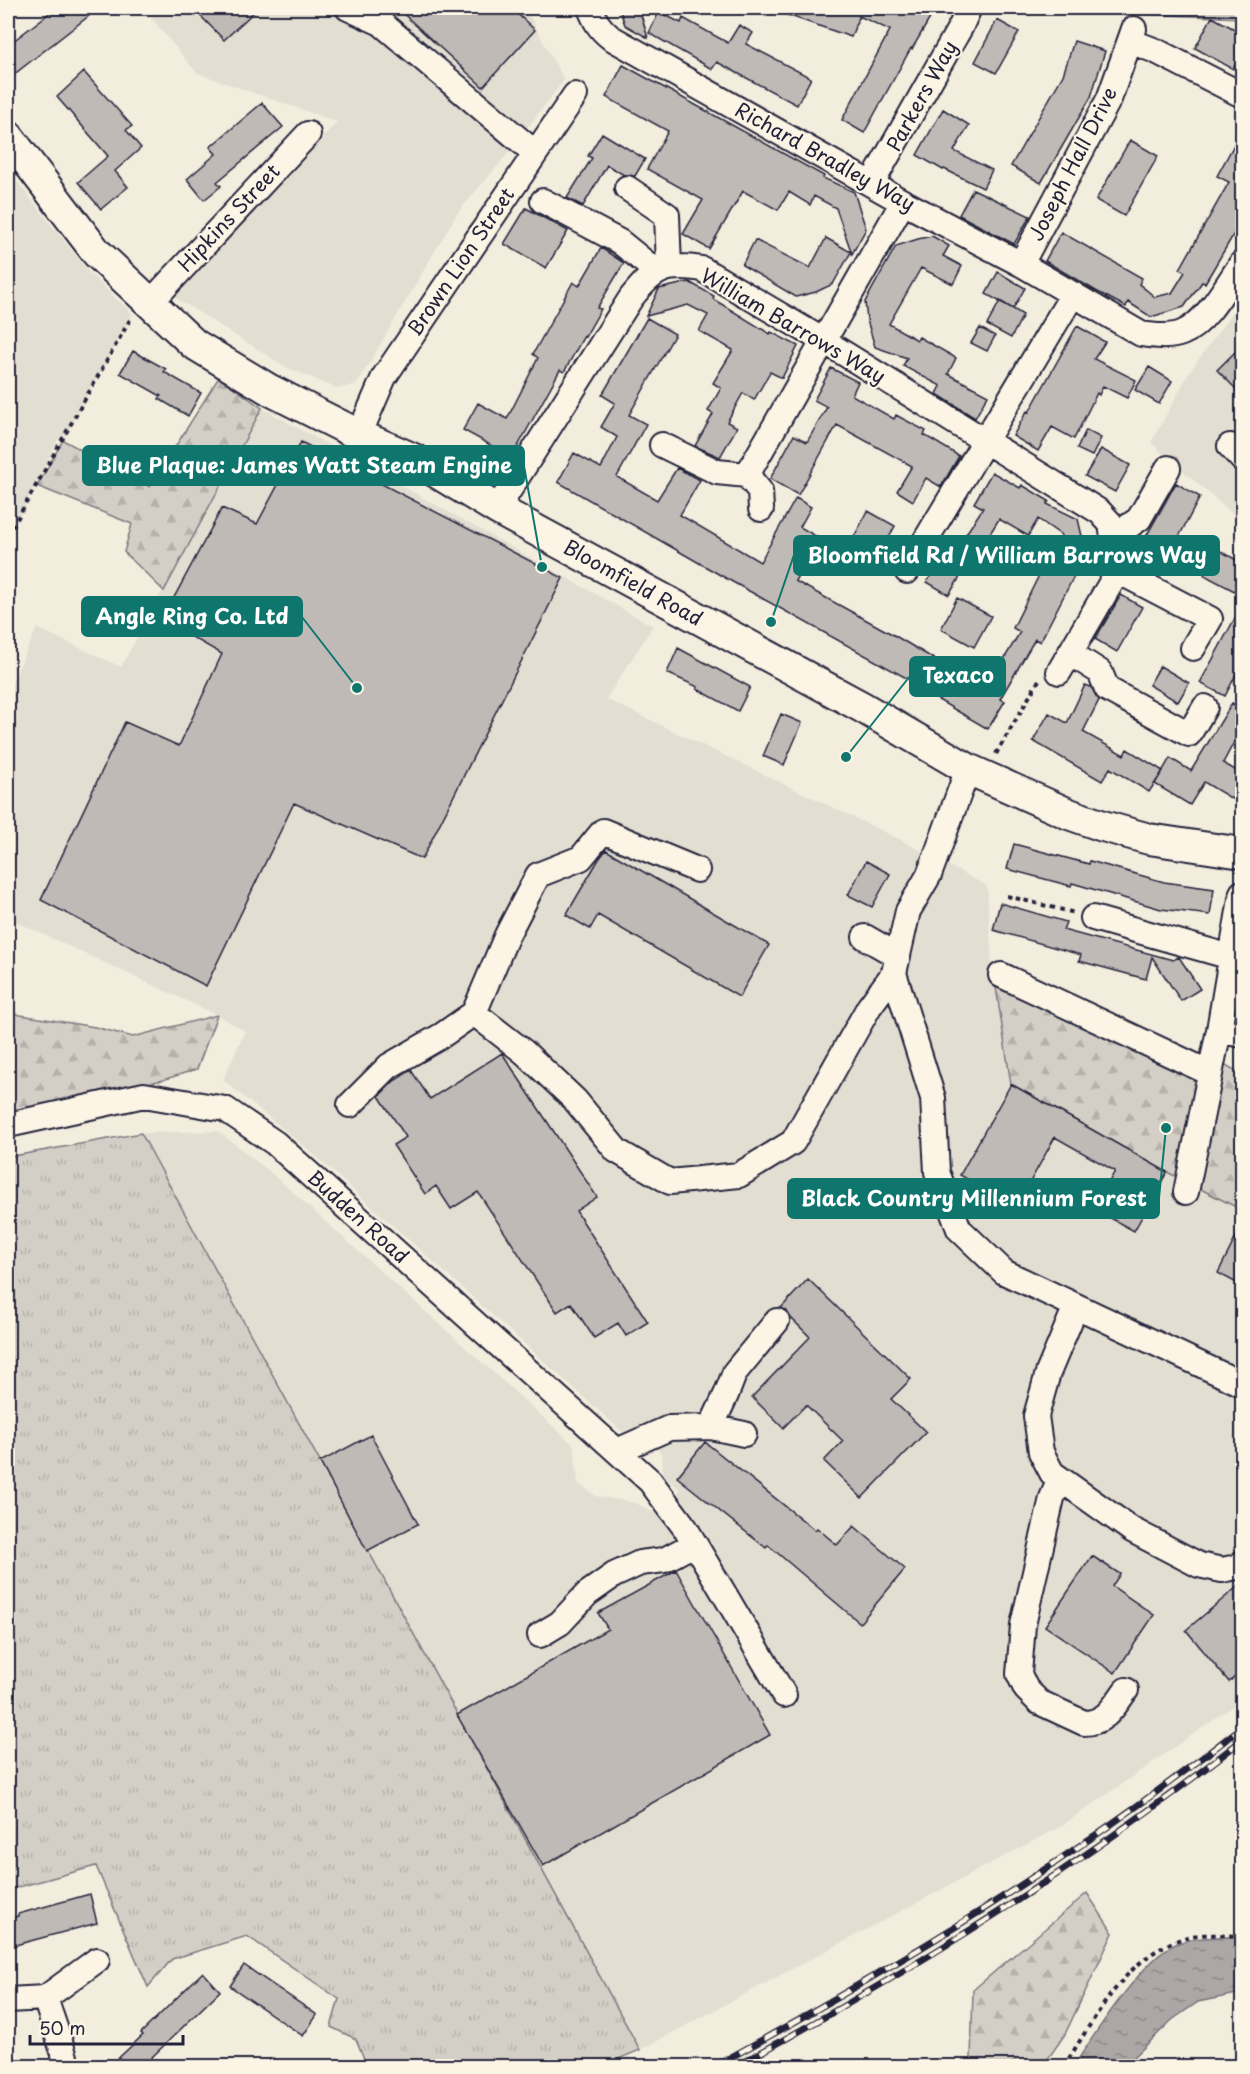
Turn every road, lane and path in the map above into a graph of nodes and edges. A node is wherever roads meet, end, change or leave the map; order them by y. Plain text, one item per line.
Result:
1 (348, 8) edge
2 (591, 8) edge
3 (969, 8) edge
4 (575, 95) dead end
5 (1242, 95) edge
6 (308, 134) dead end
7 (8, 136) edge
8 (535, 153) junction
9 (872, 183) junction
10 (627, 188) dead end
11 (543, 201) dead end
12 (903, 202) junction
13 (1242, 263) edge
14 (1021, 264) junction
15 (663, 269) junction
16 (1073, 294) junction
17 (146, 299) junction
18 (824, 341) junction
19 (359, 435) junction
20 (984, 441) junction
21 (662, 445) dead end
22 (752, 467) junction
23 (1168, 468) dead end
24 (497, 508) junction
25 (761, 509) dead end
26 (8, 535) edge
27 (1113, 537) junction
28 (907, 571) dead end
29 (1118, 571) junction
30 (1193, 648) dead end
31 (1064, 662) junction
32 (1205, 707) dead end
33 (975, 772) junction
34 (1242, 853) edge
35 (697, 870) dead end
36 (1242, 893) edge
37 (1007, 896) dead end
38 (1093, 918) joint
39 (865, 937) dead end
40 (1231, 957) junction
41 (896, 964) junction
42 (1001, 975) dead end
43 (474, 1013) junction
44 (1219, 1030) junction
45 (1242, 1035) edge
46 (1210, 1073) junction
47 (350, 1105) dead end
48 (8, 1125) edge
49 (1186, 1192) dead end
50 (1076, 1306) junction
51 (777, 1322) dead end
52 (1242, 1384) edge
53 (711, 1427) junction
54 (744, 1434) dead end
55 (617, 1451) junction
56 (1060, 1479) junction
57 (694, 1544) junction
58 (1242, 1563) edge
59 (540, 1635) dead end
60 (1126, 1690) dead end
61 (784, 1695) dead end
62 (1242, 1936) edge
63 (97, 1960) dead end
64 (45, 1998) junction
65 (8, 2000) edge
66 (64, 2067) edge
67 (1064, 2067) edge

1 - 8 street
2 - 9 street, Richard Bradley Way
3 - 9 street, Parkers Way
4 - 8 street, Brown Lion Street
5 - 14 street, Joseph Hall Drive
6 - 17 street, Hipkins Street
7 - 17 main road, Bloomfield Road
8 - 19 street, Brown Lion Street
9 - 12 street, Richard Bradley Way
10 - 15 street
11 - 15 street
12 - 14 street, Richard Bradley Way
12 - 18 street
13 - 16 street, Richard Bradley Way
14 - 16 street, Richard Bradley Way
15 - 18 street, William Barrows Way
15 - 24 street
16 - 20 street
17 - 19 main road, Bloomfield Road
17 - 26 path
18 - 20 street, William Barrows Way
18 - 22 street
19 - 24 main road, Bloomfield Road
20 - 27 street, William Barrows Way
20 - 28 street
21 - 22 street
22 - 25 street
23 - 27 street
24 - 33 main road, Bloomfield Road
27 - 29 street
29 - 30 street
29 - 31 street
31 - 32 street
31 - 33 path
33 - 34 main road, Bloomfield Road
33 - 41 street
35 - 43 street
36 - 40 street
37 - 38 path
38 - 40 street
39 - 41 street
40 - 44 street
41 - 43 street
41 - 50 street
42 - 46 street
43 - 47 street
44 - 45 street
44 - 46 street
46 - 49 street
48 - 55 street, Budden Road
50 - 52 street
50 - 56 street
51 - 53 street
53 - 54 street
53 - 55 street
55 - 57 street, Budden Road
56 - 58 street
56 - 60 street
57 - 59 street
57 - 61 street, Budden Road
62 - 67 path
63 - 64 street
64 - 65 street
64 - 66 street

